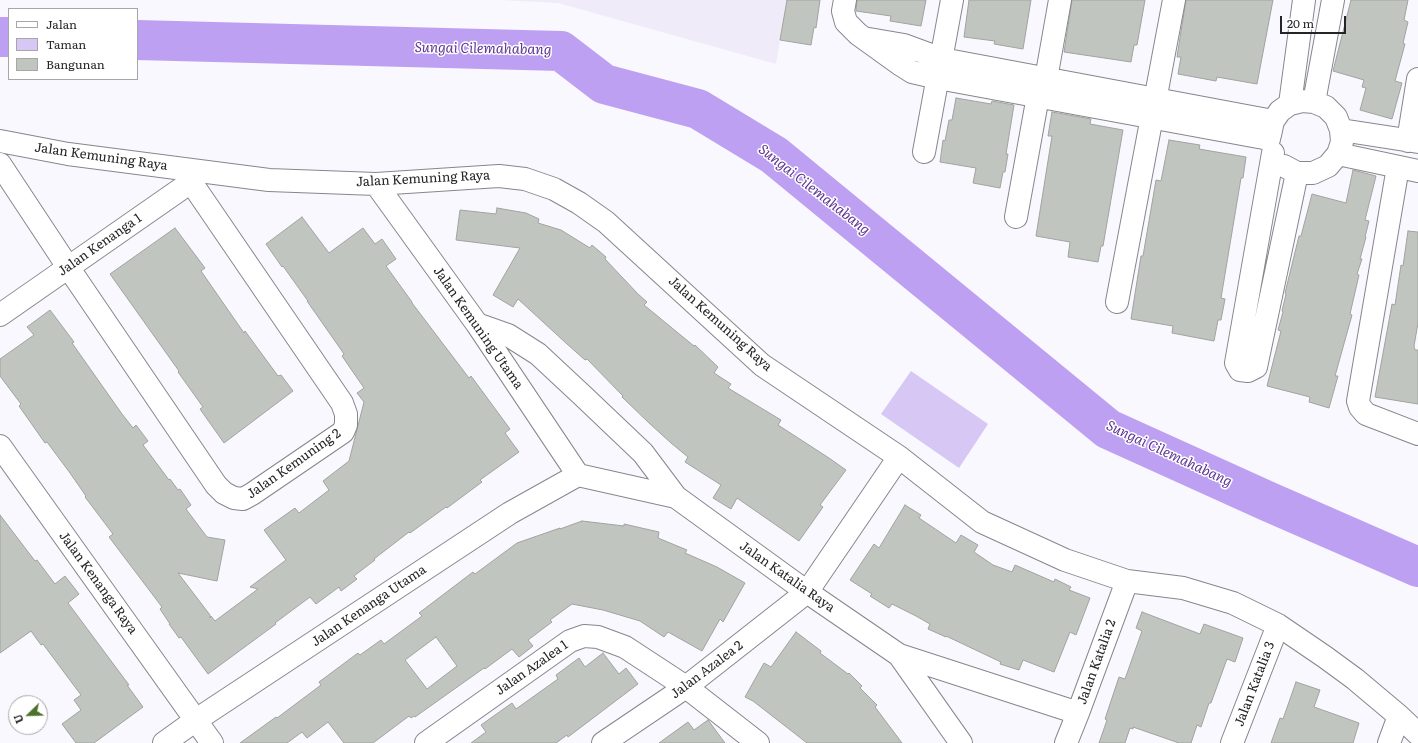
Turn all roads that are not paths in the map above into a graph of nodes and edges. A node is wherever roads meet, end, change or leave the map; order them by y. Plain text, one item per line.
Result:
1 (845, 0) edge
2 (952, 0) edge
3 (1060, 0) edge
4 (1174, 0) edge
5 (1304, 0) edge
6 (1333, 0) edge
7 (940, 69) junction
8 (1418, 79) edge
9 (1042, 88) junction
10 (1314, 102) junction
11 (1290, 104) junction
12 (1154, 108) junction
13 (1341, 130) junction
14 (1272, 138) junction
15 (0, 141) edge
16 (1413, 142) edge
17 (924, 152) dead end
18 (1338, 154) junction
19 (0, 164) edge
20 (1408, 169) edge
21 (1297, 173) junction
22 (193, 176) junction
23 (376, 184) junction
24 (1016, 217) dead end
25 (68, 268) junction
26 (1116, 302) dead end
27 (0, 315) edge
28 (477, 324) junction
29 (1418, 434) edge
30 (0, 446) edge
31 (899, 456) junction
32 (578, 475) junction
33 (676, 497) junction
34 (1127, 581) junction
35 (807, 592) junction
36 (1278, 625) junction
37 (899, 655) junction
38 (686, 687) junction
39 (1078, 713) junction
40 (1398, 716) junction
41 (196, 720) junction
42 (1418, 734) edge
43 (164, 743) edge
44 (212, 743) edge
45 (426, 743) edge
46 (603, 743) edge
47 (758, 743) edge
48 (961, 743) edge
49 (1066, 743) edge
50 (1232, 743) edge
51 (1389, 743) edge

1 - 7 street
2 - 7 street
3 - 9 street
4 - 12 street
5 - 11 street
6 - 10 street
7 - 9 street
7 - 17 street
8 - 16 street
9 - 12 street
9 - 24 street
10 - 11 street
10 - 13 street
11 - 14 street
12 - 14 street
12 - 26 street
13 - 16 street
13 - 18 street
14 - 21 street
14 - 21 street
15 - 22 street, Jalan Kemuning Raya
18 - 20 street
18 - 21 street
19 - 25 street
20 - 29 street
22 - 23 street, Jalan Kemuning Raya
22 - 25 street, Jalan Kenanga 1
22 - 25 street, Jalan Kemuning 2
23 - 28 street, Jalan Kemuning Utama
23 - 31 street, Jalan Kemuning Raya
25 - 27 street, Jalan Kenanga 1
28 - 32 street, Jalan Kemuning Utama
28 - 33 street, Jalan Katalia Raya
30 - 41 street, Jalan Kenanga Raya
31 - 34 street, Jalan Kemuning Raya
31 - 35 street, Jalan Azalea 2
32 - 33 street, Jalan Katalia Raya
32 - 41 street, Jalan Kenanga Utama
33 - 35 street, Jalan Katalia Raya
34 - 36 street, Jalan Kemuning Raya
34 - 39 street, Jalan Katalia 2
35 - 37 street, Jalan Katalia Raya
35 - 38 street, Jalan Azalea 2
36 - 40 street, Jalan Kemuning Raya
36 - 50 street, Jalan Katalia 3
37 - 39 street, Jalan Katalia Raya
37 - 48 street, Jalan Katalia Raya
38 - 45 street, Jalan Azalea 1
38 - 46 street, Jalan Azalea 2
38 - 47 street, Jalan Azalea 1
39 - 49 street, Jalan Katalia 2
40 - 42 street, Jalan Kemuning Raya
40 - 51 street
41 - 43 street, Jalan Kenanga Utama
41 - 44 street, Jalan Kenanga Raya

